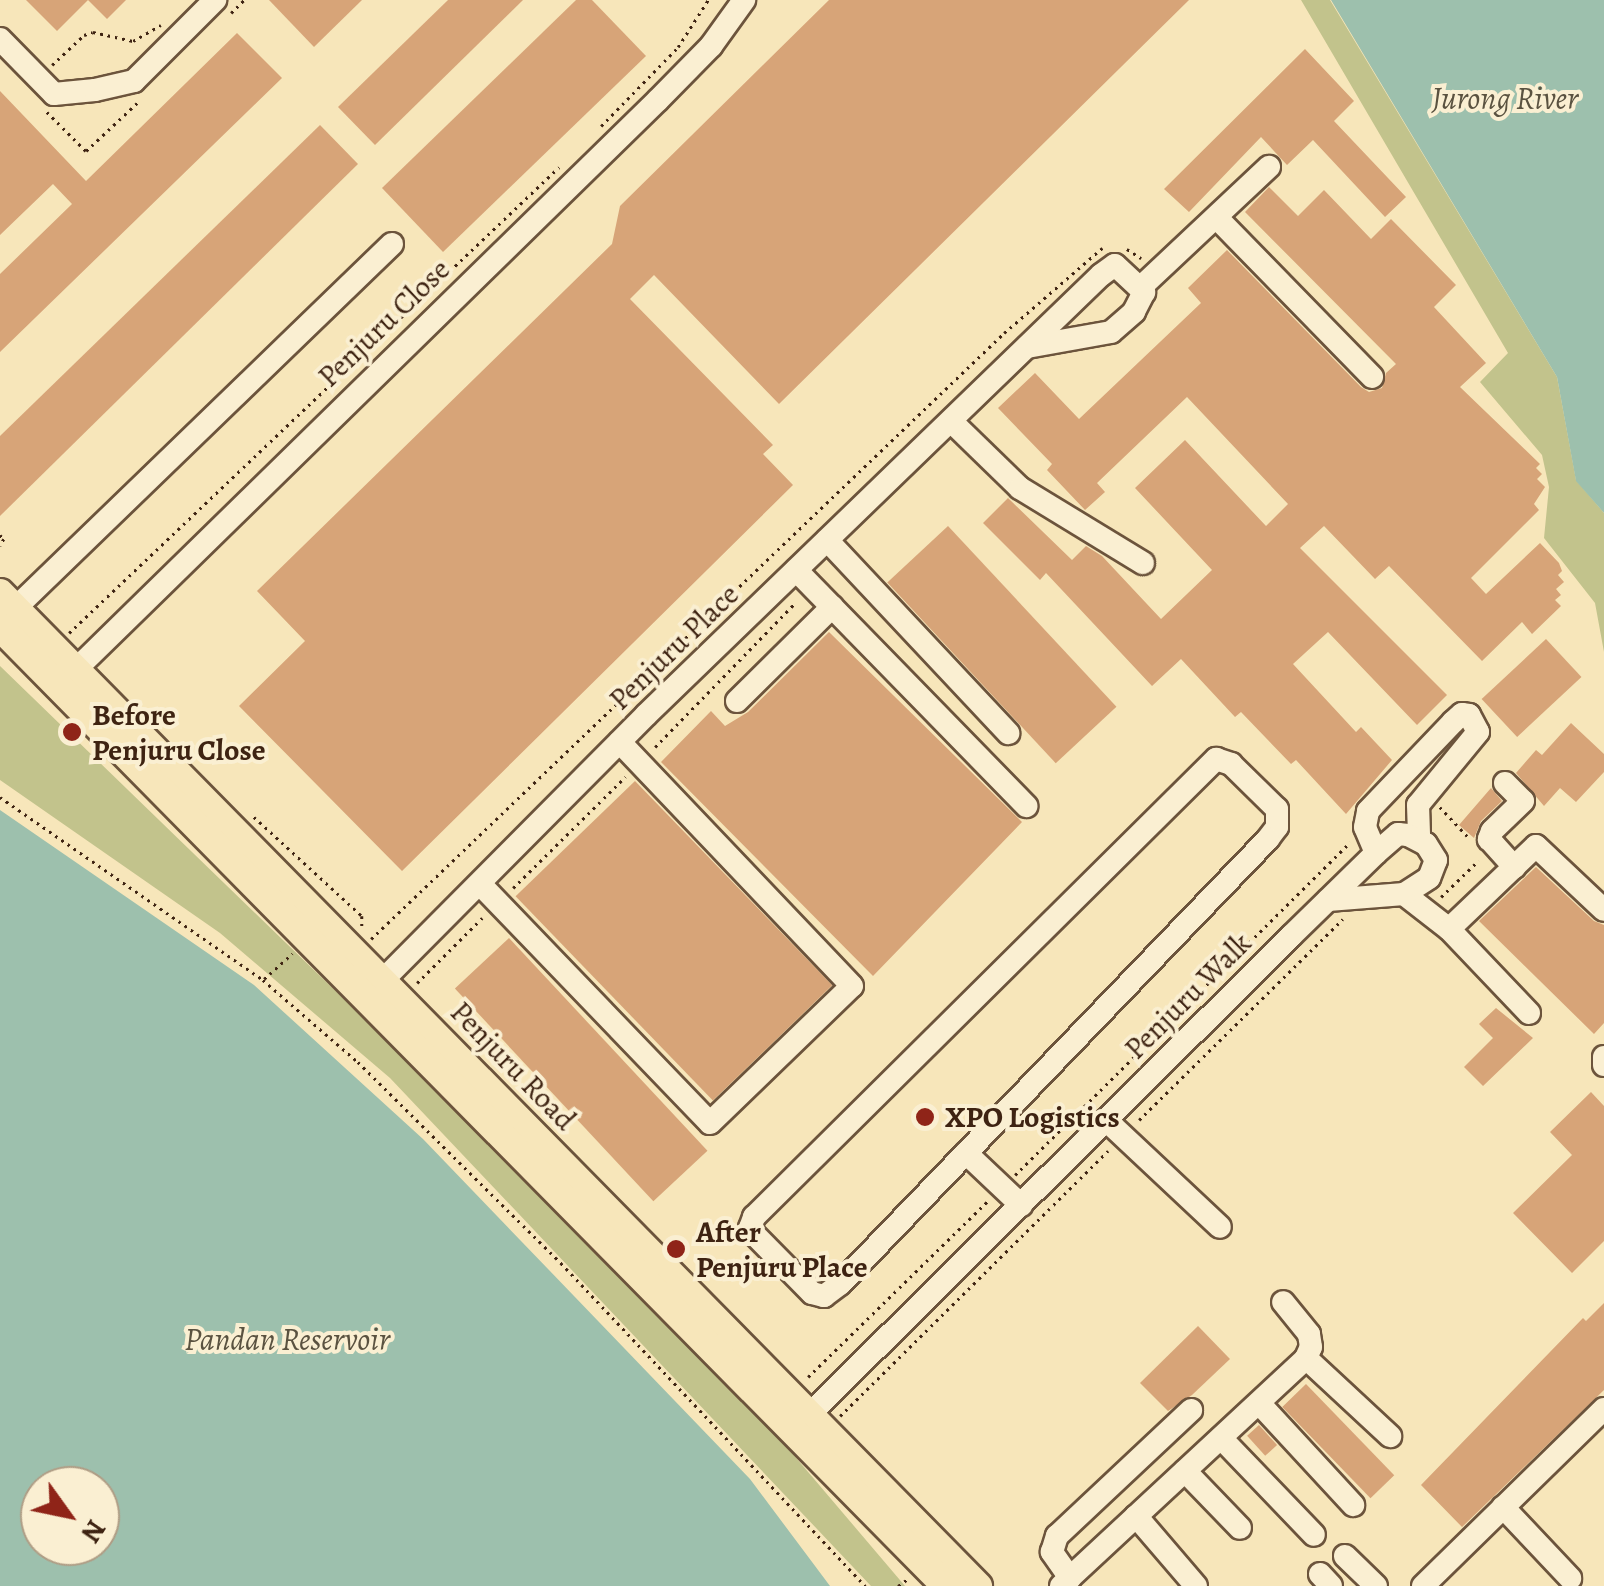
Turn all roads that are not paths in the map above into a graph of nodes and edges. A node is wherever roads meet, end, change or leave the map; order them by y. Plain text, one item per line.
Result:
1 (215, 0) edge
2 (744, 0) edge
3 (0, 39) edge
4 (1269, 168) dead end
5 (1217, 218) junction
6 (392, 244) dead end
7 (1149, 282) junction
8 (1027, 347) junction
9 (1372, 377) dead end
10 (951, 420) junction
11 (827, 540) junction
12 (1144, 563) dead end
13 (804, 578) junction
14 (832, 607) junction
15 (4, 612) edge
16 (68, 677) junction
17 (737, 701) dead end
18 (1008, 733) dead end
19 (620, 742) junction
20 (1505, 783) dead end
21 (1026, 806) dead end
22 (1418, 838) junction
23 (1376, 852) junction
24 (1514, 867) junction
25 (480, 884) junction
26 (1404, 894) junction
27 (1328, 900) junction
28 (1604, 910) edge
29 (1449, 929) junction
30 (384, 991) junction
31 (1529, 1013) dead end
32 (1114, 1128) junction
33 (966, 1153) junction
34 (1021, 1205) junction
35 (1220, 1227) dead end
36 (1284, 1302) dead end
37 (1306, 1358) junction
38 (1258, 1402) junction
39 (1604, 1408) edge
40 (1191, 1410) dead end
41 (812, 1422) junction
42 (1390, 1436) dead end
43 (1220, 1438) junction
44 (1185, 1471) junction
45 (1353, 1505) dead end
46 (1503, 1507) junction
47 (1136, 1516) junction
48 (1240, 1528) dead end
49 (1314, 1535) dead end
50 (1344, 1556) dead end
51 (1570, 1578) dead end
52 (1065, 1582) edge
53 (946, 1586) edge
54 (978, 1586) edge
55 (1196, 1586) edge
56 (1376, 1586) edge
57 (1422, 1586) edge

1 - 3 street
2 - 16 street, Penjuru Close
4 - 5 street
5 - 7 street
5 - 9 street
6 - 15 street
7 - 8 street
7 - 8 street, Penjuru Place
8 - 10 street, Penjuru Place
10 - 11 street, Penjuru Place
10 - 12 street
11 - 13 street, Penjuru Place
11 - 18 street
13 - 14 street
13 - 19 street, Penjuru Place
14 - 17 street
14 - 21 street
15 - 16 main road, Penjuru Road
16 - 30 main road, Penjuru Road
16 - 30 main road, Penjuru Road
19 - 25 street, Penjuru Place
19 - 25 street
20 - 24 street
22 - 23 street, Penjuru Walk
22 - 23 street
22 - 26 street
23 - 27 street, Penjuru Walk
24 - 28 street
24 - 29 street
25 - 30 street, Penjuru Place
26 - 27 street
26 - 29 street
27 - 32 street, Penjuru Walk
29 - 31 street
30 - 41 main road, Penjuru Road
32 - 34 street, Penjuru Walk
32 - 35 street
33 - 33 street
33 - 34 street
34 - 41 street, Penjuru Walk
36 - 37 street
37 - 38 street
37 - 42 street
38 - 43 street
38 - 45 street
39 - 46 street
40 - 52 street
41 - 53 main road, Penjuru Road
41 - 54 main road, Penjuru Road
43 - 44 street
43 - 49 street
44 - 47 street
44 - 48 street
46 - 51 street
46 - 57 street
47 - 52 street
47 - 55 street
50 - 56 street

